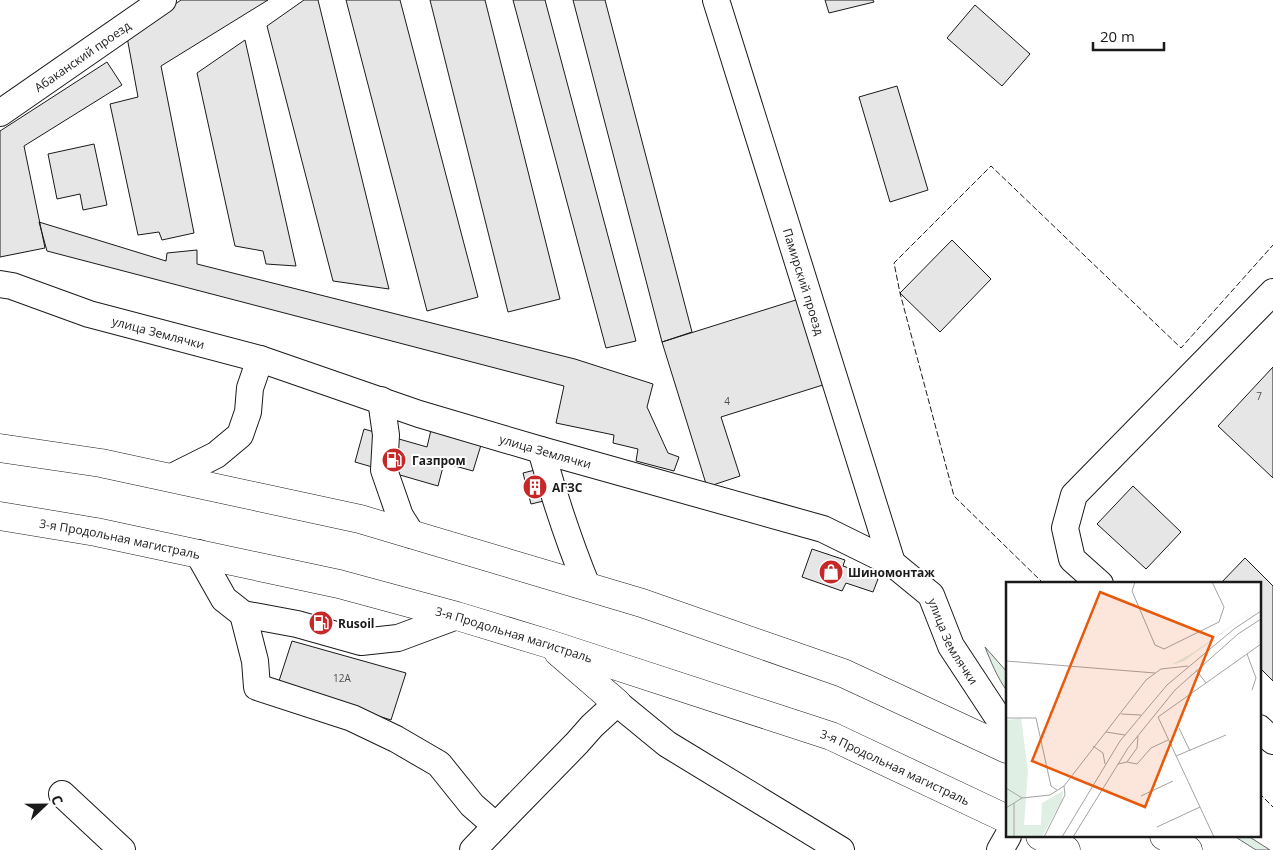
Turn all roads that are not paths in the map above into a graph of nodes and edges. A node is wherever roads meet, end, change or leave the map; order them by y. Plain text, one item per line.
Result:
1 (163, 0) edge
2 (716, 0) edge
3 (0, 113) edge
4 (0, 284) edge
5 (1273, 292) edge
6 (260, 359) junction
7 (380, 400) junction
8 (0, 448) edge
9 (540, 450) junction
10 (170, 478) junction
11 (0, 516) edge
12 (412, 535) junction
13 (198, 553) junction
14 (892, 563) junction
15 (1098, 582) edge
16 (587, 586) junction
17 (243, 614) junction
18 (456, 616) junction
19 (549, 644) junction
20 (617, 703) junction
21 (1260, 729) edge
22 (1006, 730) edge
23 (1273, 740) edge
24 (1006, 749) edge
25 (62, 794) dead end
26 (1006, 819) edge
27 (496, 826) junction
28 (1007, 838) edge
29 (1044, 838) edge
30 (1167, 838) edge
31 (122, 850) edge
32 (473, 850) edge
33 (841, 850) edge
34 (1000, 850) edge
35 (1066, 850) edge
36 (1188, 850) edge

1 - 3 street, Абаканский проезд
2 - 14 street, Памирский проезд
4 - 6 street, улица Землячки
5 - 15 street
6 - 7 street, улица Землячки
6 - 10 street
7 - 9 street, улица Землячки
7 - 12 street
8 - 10 highway
9 - 14 street, улица Землячки
9 - 16 street
10 - 12 highway
11 - 13 highway, 3-я Продольная магистраль
12 - 16 highway
13 - 17 street
13 - 18 highway, 3-я Продольная магистраль
14 - 22 street, улица Землячки
16 - 24 highway
17 - 18 street
17 - 27 street
18 - 19 highway, 3-я Продольная магистраль
19 - 20 highway
19 - 26 highway, 3-я Продольная магистраль
20 - 27 street
20 - 33 street
21 - 23 street
25 - 31 street
27 - 32 street
28 - 34 street
29 - 35 highway
30 - 36 highway

